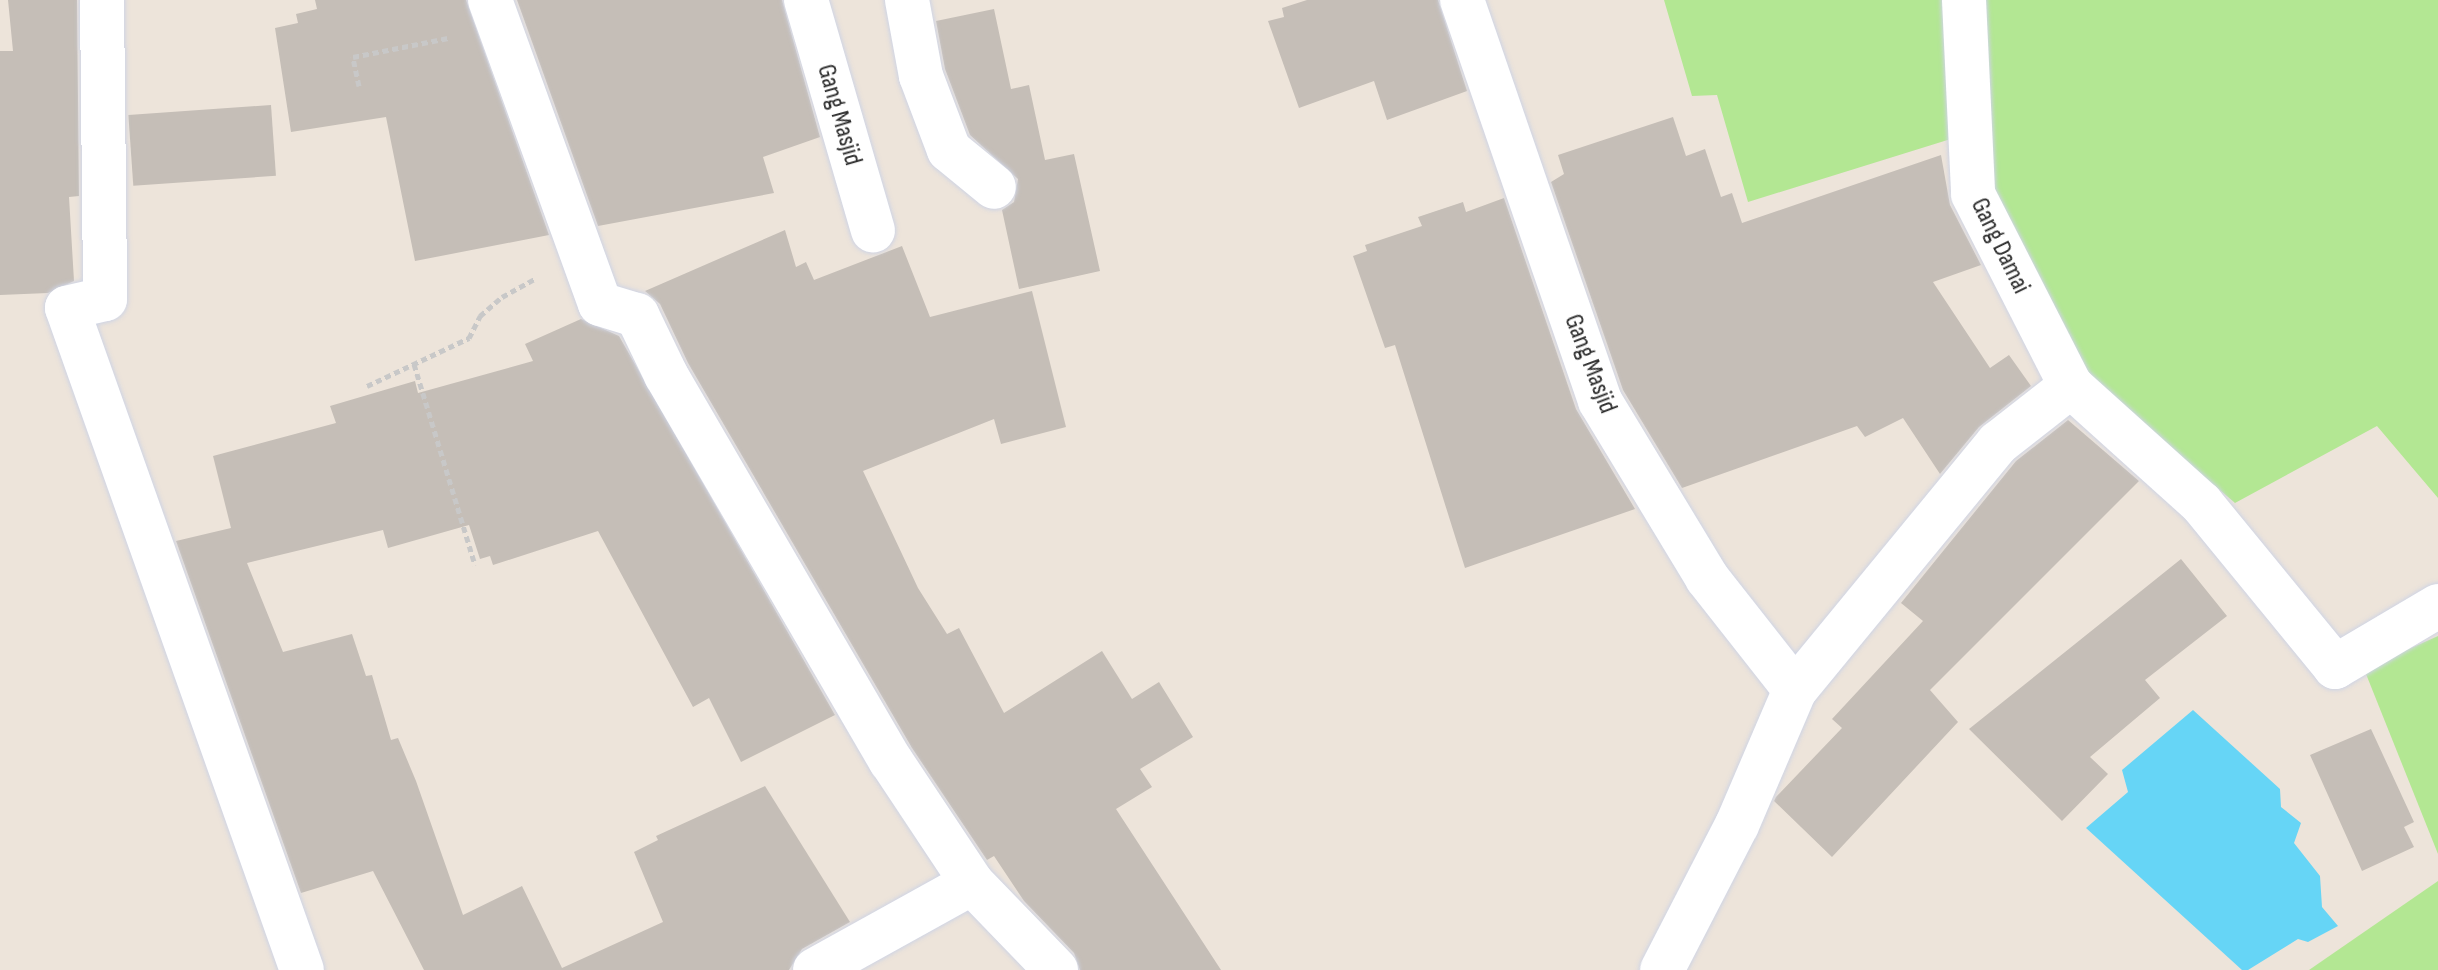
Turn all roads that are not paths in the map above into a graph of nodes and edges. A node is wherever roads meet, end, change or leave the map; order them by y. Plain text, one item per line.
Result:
1 (102, 0) edge
2 (806, 0) edge
3 (907, 0) edge
4 (1462, 0) edge
5 (1964, 0) edge
6 (495, 14) edge
7 (994, 187) dead end
8 (873, 230) dead end
9 (2071, 386) junction
10 (2438, 606) edge
11 (1795, 690) junction
12 (972, 883) junction
13 (302, 970) edge
14 (815, 970) edge
15 (1056, 970) edge
16 (1662, 970) edge

1 - 13 street
2 - 8 street, Gang Masjid
3 - 7 street
4 - 11 street, Gang Masjid
5 - 9 street, Gang Damai
6 - 12 street
9 - 10 street
9 - 11 street
11 - 16 street
12 - 14 street
12 - 15 street

